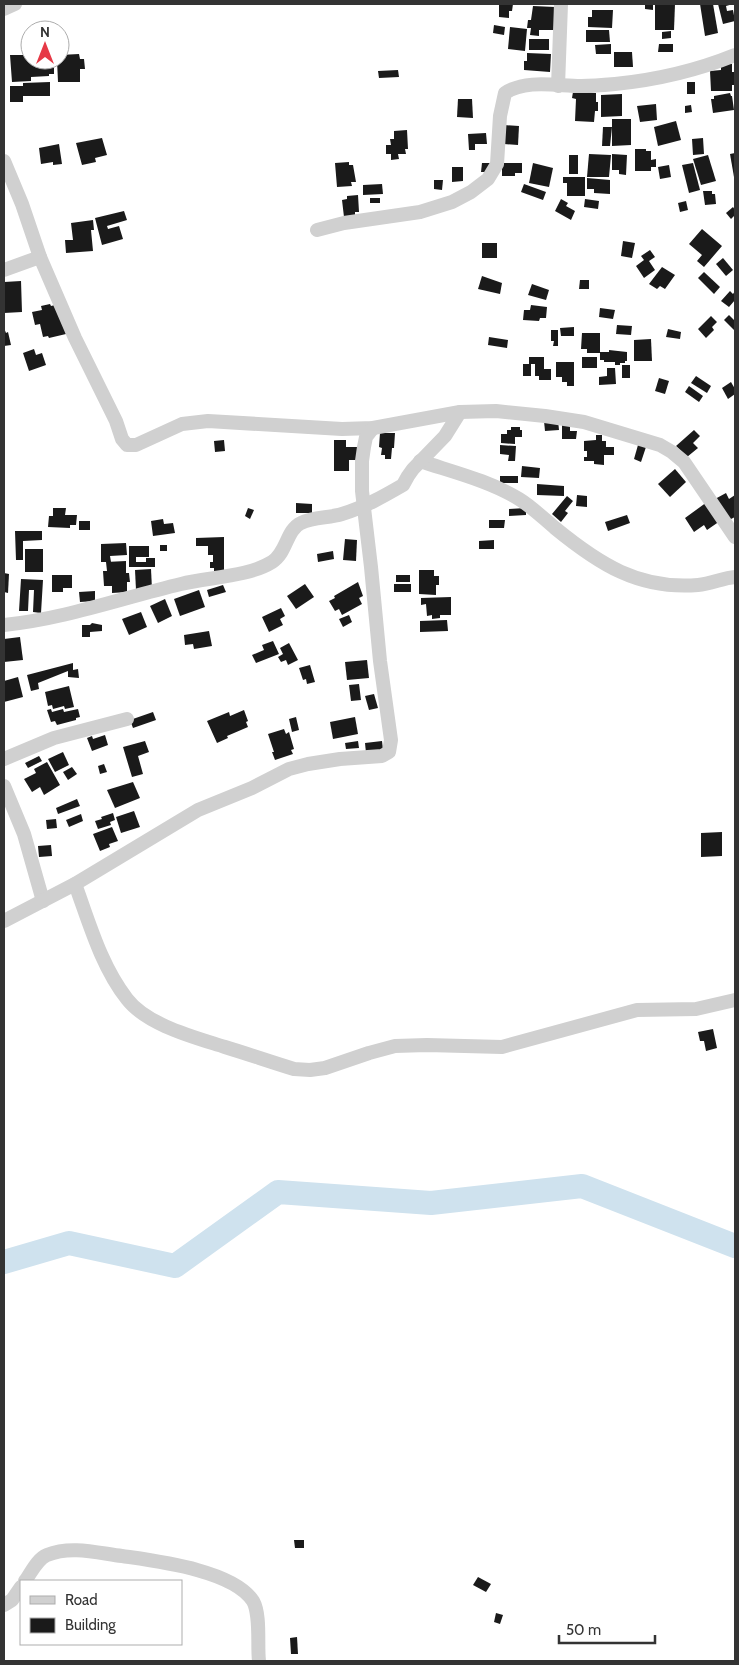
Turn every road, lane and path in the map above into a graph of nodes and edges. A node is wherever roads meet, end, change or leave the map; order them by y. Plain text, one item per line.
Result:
1 (15, 4) edge
2 (561, 4) edge
3 (4, 9) edge
4 (735, 55) edge
5 (558, 86) junction
6 (4, 160) edge
7 (317, 230) dead end
8 (40, 257) junction
9 (4, 270) edge
10 (460, 412) junction
11 (373, 428) junction
12 (420, 461) junction
13 (364, 506) junction
14 (735, 537) edge
15 (735, 577) edge
16 (4, 625) edge
17 (127, 719) dead end
18 (4, 759) edge
19 (4, 786) edge
20 (75, 884) junction
21 (43, 901) junction
22 (4, 921) edge
23 (735, 1000) edge
24 (26, 1580) edge
25 (20, 1588) edge
26 (4, 1605) edge
27 (259, 1661) edge

1 - 3 street
2 - 5 street
4 - 5 street
5 - 7 street
6 - 8 street
8 - 9 street
8 - 11 street
10 - 11 street
10 - 12 street
10 - 14 street
11 - 13 street
12 - 13 street
12 - 15 street
13 - 16 street
13 - 20 street
17 - 18 street
19 - 21 street
20 - 21 street
20 - 23 street
21 - 22 street
24 - 27 street
25 - 26 street

